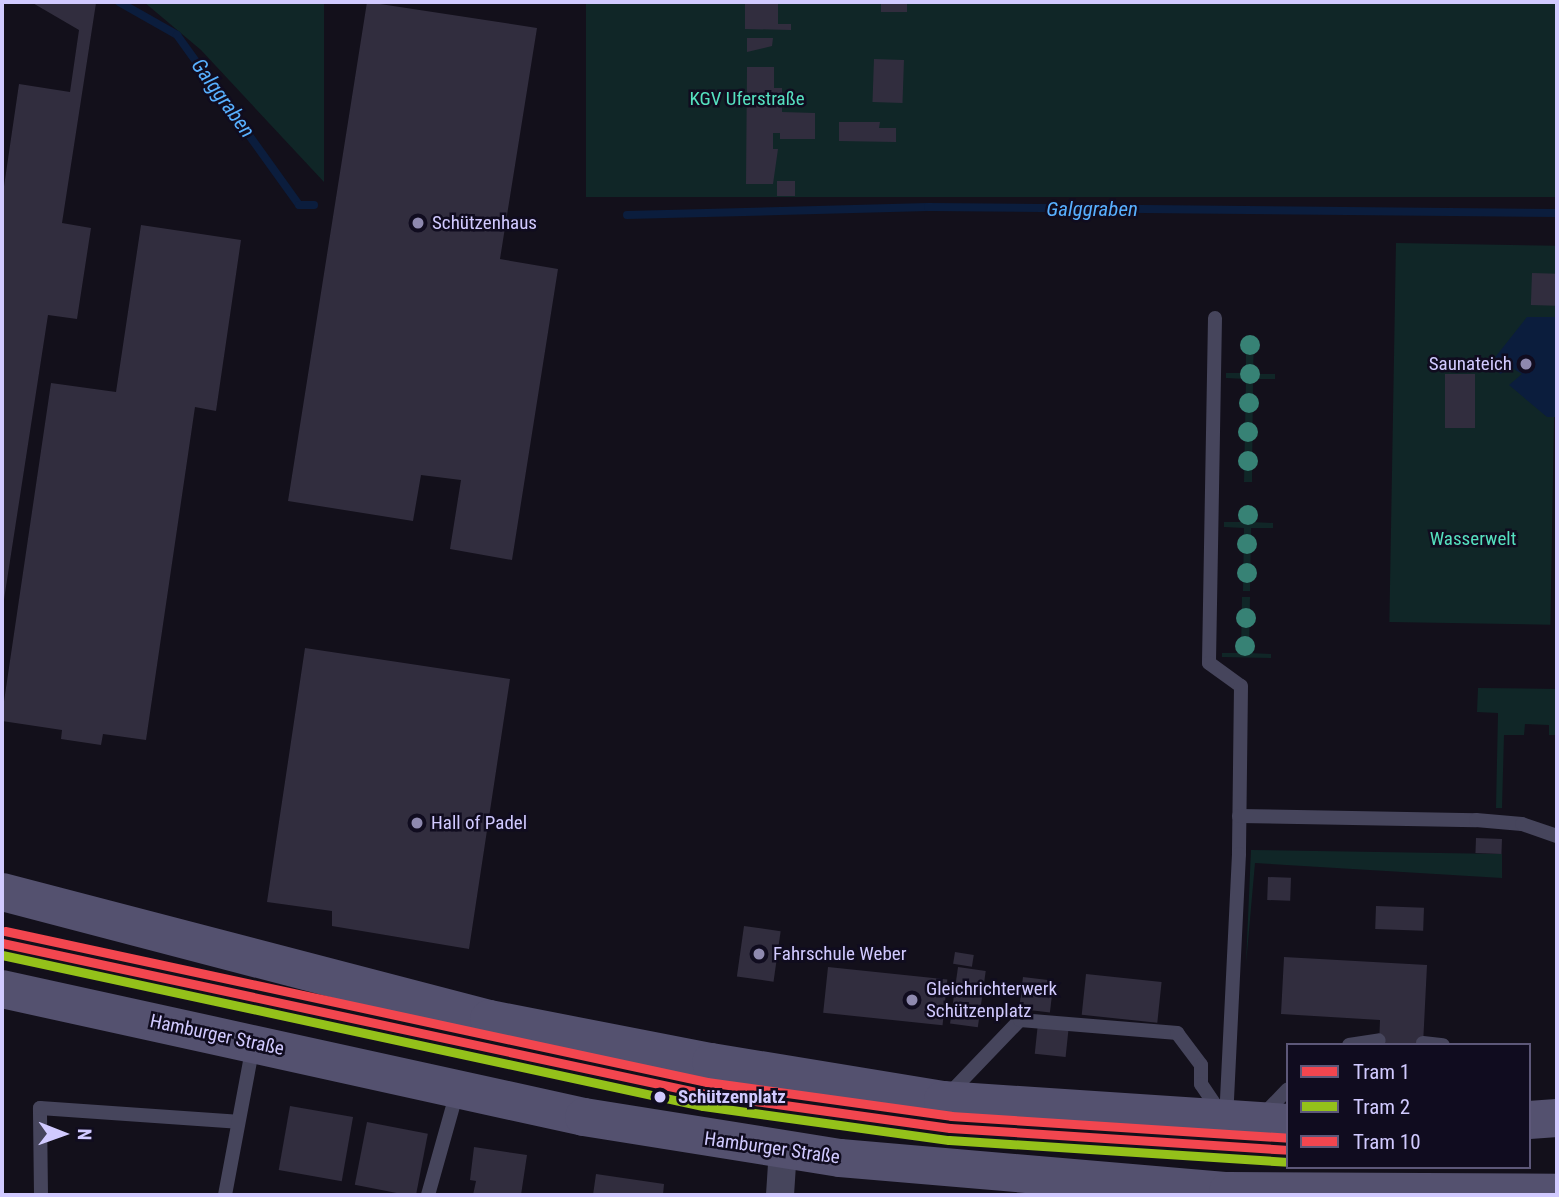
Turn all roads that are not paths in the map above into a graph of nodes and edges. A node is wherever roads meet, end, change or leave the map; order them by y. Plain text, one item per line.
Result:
1 (1214, 318) dead end
2 (1239, 816) junction
3 (1557, 836) edge
4 (2, 892) edge
5 (2, 989) edge
6 (1379, 1040) dead end
7 (253, 1043) junction
8 (1361, 1043) edge
9 (457, 1090) junction
10 (1286, 1091) edge
11 (943, 1100) junction
12 (1557, 1118) edge
13 (1531, 1120) edge
14 (238, 1122) junction
15 (1257, 1122) edge
16 (783, 1149) junction
17 (1125, 1190) edge
18 (1557, 1193) edge
19 (1467, 1194) edge
20 (40, 1195) edge
21 (225, 1195) edge
22 (428, 1195) edge
23 (780, 1195) edge

1 - 2 lane
2 - 3 lane
2 - 15 lane
4 - 11 main road
5 - 7 main road, Hamburger Straße
6 - 8 lane
7 - 9 main road, Hamburger Straße
7 - 14 lane
9 - 16 main road, Hamburger Straße
9 - 22 lane
10 - 15 lane
11 - 15 main road
11 - 15 lane
12 - 13 main road
14 - 20 lane
14 - 21 lane
16 - 17 main road, Hamburger Straße
16 - 23 street
17 - 19 main road, Hamburger Straße
18 - 19 main road, Hamburger Straße

